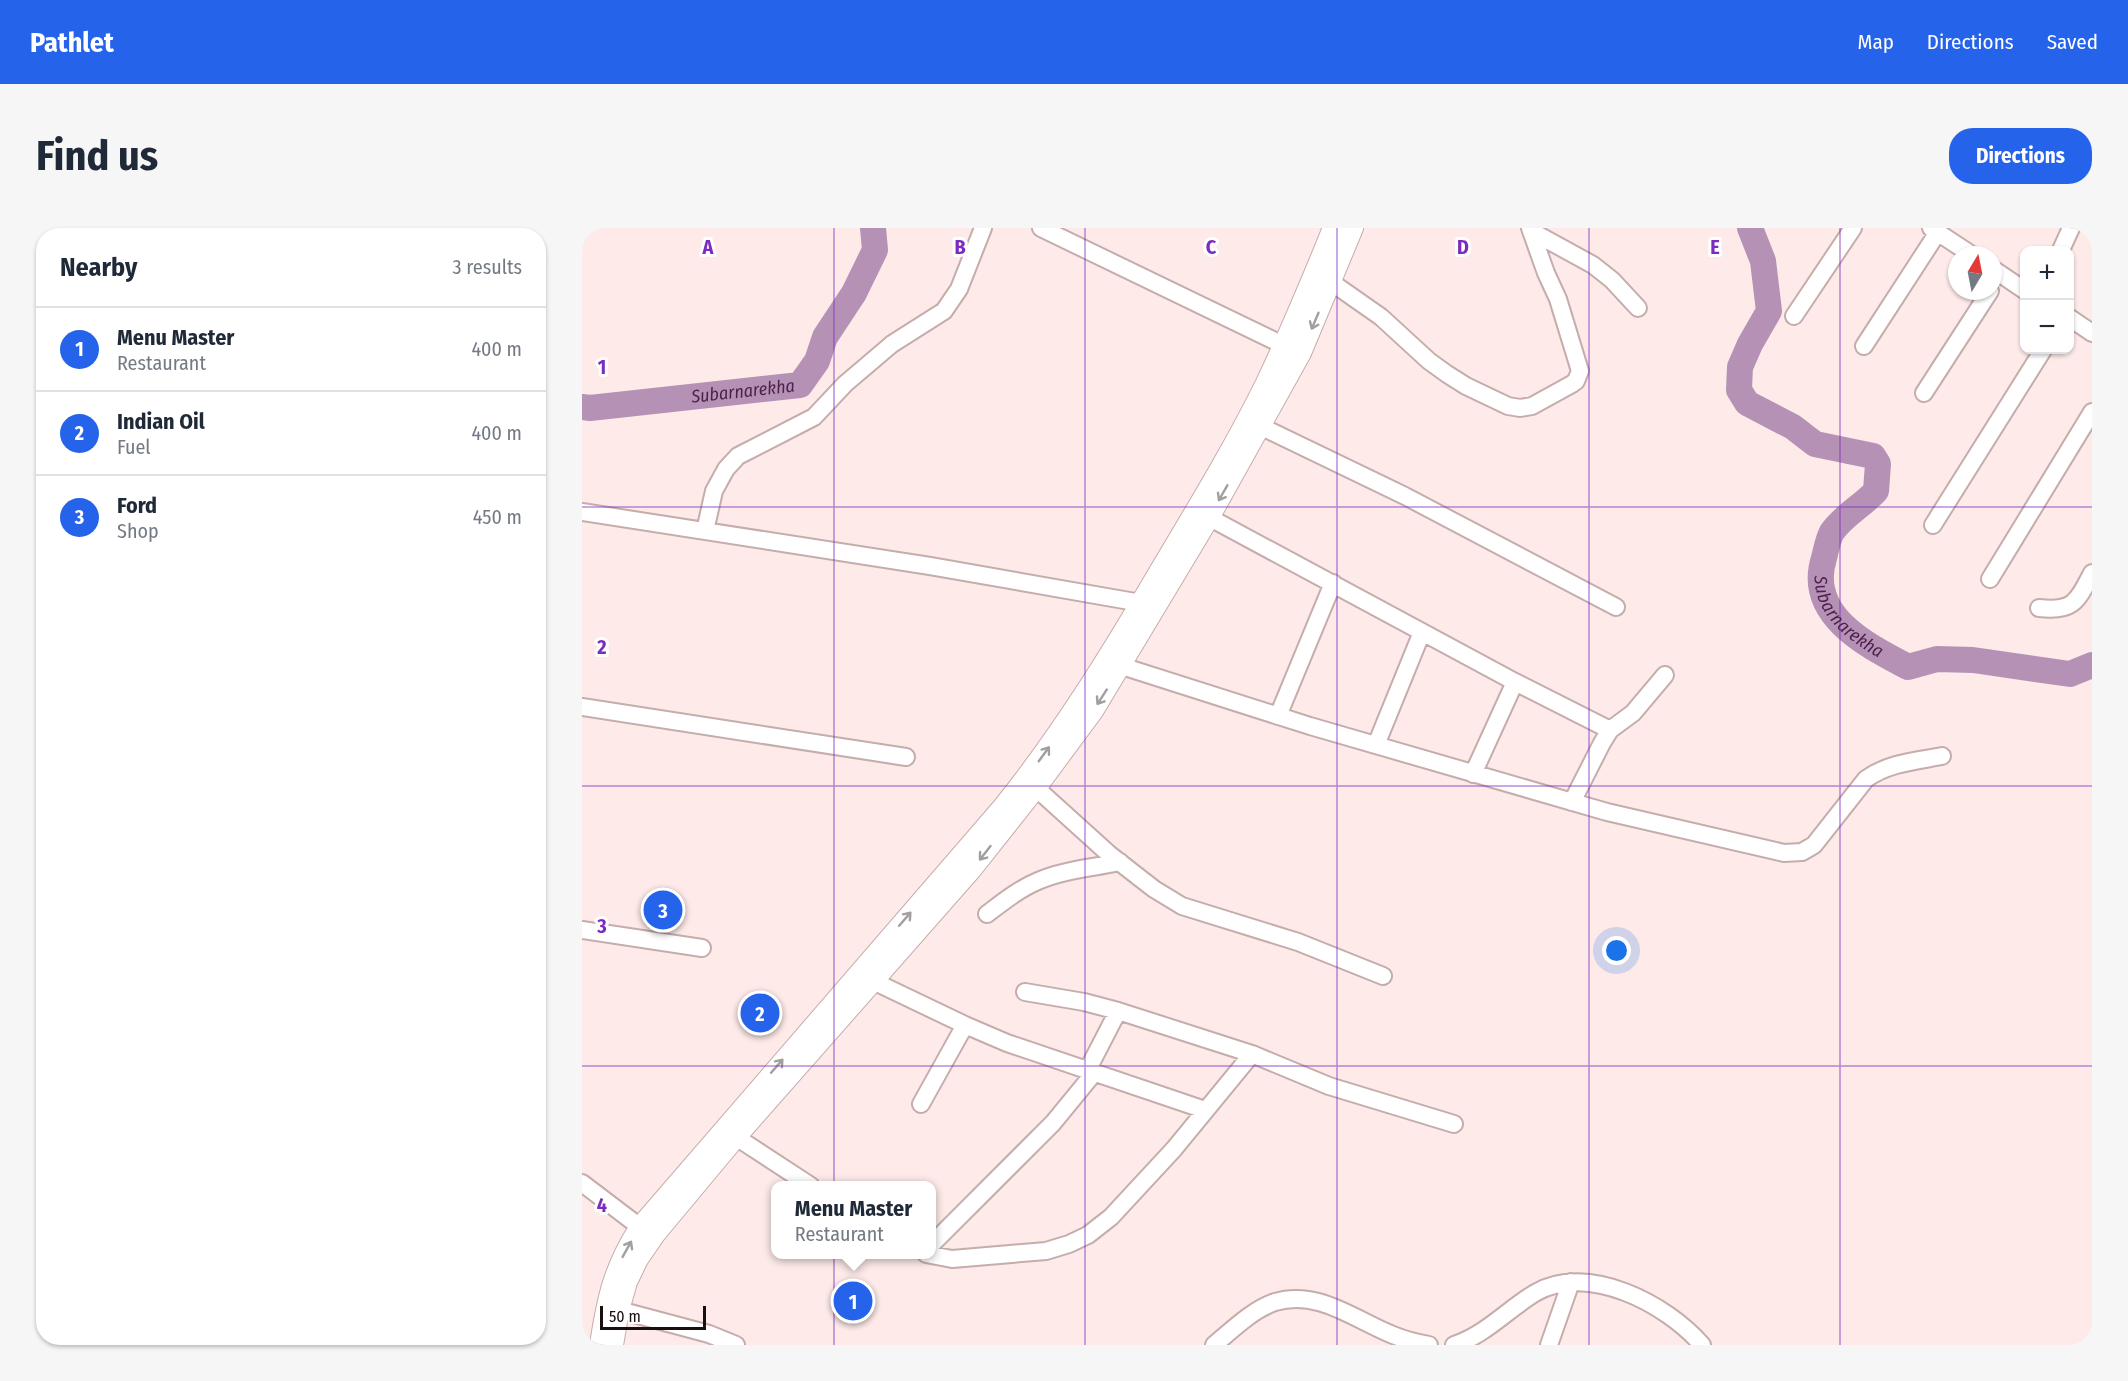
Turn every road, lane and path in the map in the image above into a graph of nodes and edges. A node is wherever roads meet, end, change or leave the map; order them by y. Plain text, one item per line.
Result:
1 (983, 228) edge
2 (1041, 228) edge
3 (1333, 228) edge
4 (1353, 228) edge
5 (1853, 228) edge
6 (2071, 228) edge
7 (1530, 230) edge
8 (1935, 230) edge
9 (1959, 246) edge
10 (2063, 246) edge
11 (2002, 280) edge
12 (1331, 282) junction
13 (2020, 288) edge
14 (1984, 300) edge
15 (1638, 308) dead end
16 (1794, 316) dead end
17 (2074, 321) edge
18 (2092, 333) edge
19 (1283, 345) junction
20 (1864, 346) dead end
21 (2040, 354) edge
22 (1924, 393) dead end
23 (2092, 412) edge
24 (1262, 427) junction
25 (582, 512) edge
26 (1202, 514) junction
27 (1933, 525) dead end
28 (705, 531) junction
29 (2092, 573) edge
30 (1990, 579) dead end
31 (1333, 583) junction
32 (1141, 603) junction
33 (1616, 607) dead end
34 (2039, 608) dead end
35 (1422, 632) junction
36 (1113, 664) junction
37 (1665, 675) dead end
38 (1515, 682) junction
39 (582, 707) edge
40 (1278, 716) junction
41 (1610, 730) junction
42 (1376, 746) junction
43 (1942, 756) dead end
44 (906, 757) dead end
45 (1473, 774) junction
46 (1036, 788) junction
47 (1572, 802) junction
48 (1120, 862) junction
49 (987, 914) dead end
50 (583, 936) edge
51 (702, 948) dead end
52 (866, 976) junction
53 (1383, 976) dead end
54 (1026, 992) dead end
55 (1118, 1011) junction
56 (965, 1025) junction
57 (1252, 1054) junction
58 (1090, 1072) junction
59 (762, 1095) junction
60 (921, 1104) dead end
61 (1204, 1110) junction
62 (1454, 1124) dead end
63 (736, 1137) junction
64 (805, 1181) edge
65 (582, 1183) edge
66 (640, 1227) junction
67 (936, 1240) edge
68 (936, 1257) edge
69 (1571, 1282) junction
70 (619, 1310) junction
71 (600, 1345) edge
72 (613, 1345) edge
73 (736, 1345) edge
74 (1214, 1345) edge
75 (1429, 1345) edge
76 (1454, 1345) edge
77 (1549, 1345) edge
78 (1702, 1345) edge

1 - 28 street
2 - 19 street
3 - 19 main road
4 - 12 main road
5 - 16 street
6 - 10 street
7 - 12 street
7 - 15 street
8 - 9 street
8 - 20 street
11 - 13 street
12 -> 24 main road
14 - 22 street
17 - 18 street
19 - 26 main road
21 - 27 street
23 - 30 street
24 -> 26 main road
24 - 33 street
25 - 28 street
26 - 31 street
26 - 32 main road
26 - 36 main road
28 - 32 street
29 - 34 street
31 - 35 street
31 - 40 street
32 - 36 main road
35 - 38 street
35 - 42 street
36 - 40 street
36 -> 46 main road
52 -> 36 main road
37 - 41 street
38 - 41 street
38 - 45 street
39 - 44 street
40 - 42 street
41 - 47 street
42 - 45 street
43 - 47 street
45 - 47 street
46 - 48 street
46 -> 52 main road
48 - 49 street
48 - 53 street
50 - 51 street
52 - 56 street
52 - 59 main road
54 - 55 street
55 - 57 street
55 - 58 street
56 - 58 street
56 - 60 street
57 - 61 street
57 - 62 street
58 - 61 street
58 - 67 street
59 - 63 main road
59 - 66 main road
61 - 68 street
63 - 64 street
63 - 70 main road
65 - 66 street
71 -> 66 main road
69 - 76 street
69 - 77 street
69 - 78 street
70 - 72 main road
70 - 73 street
74 - 75 street

